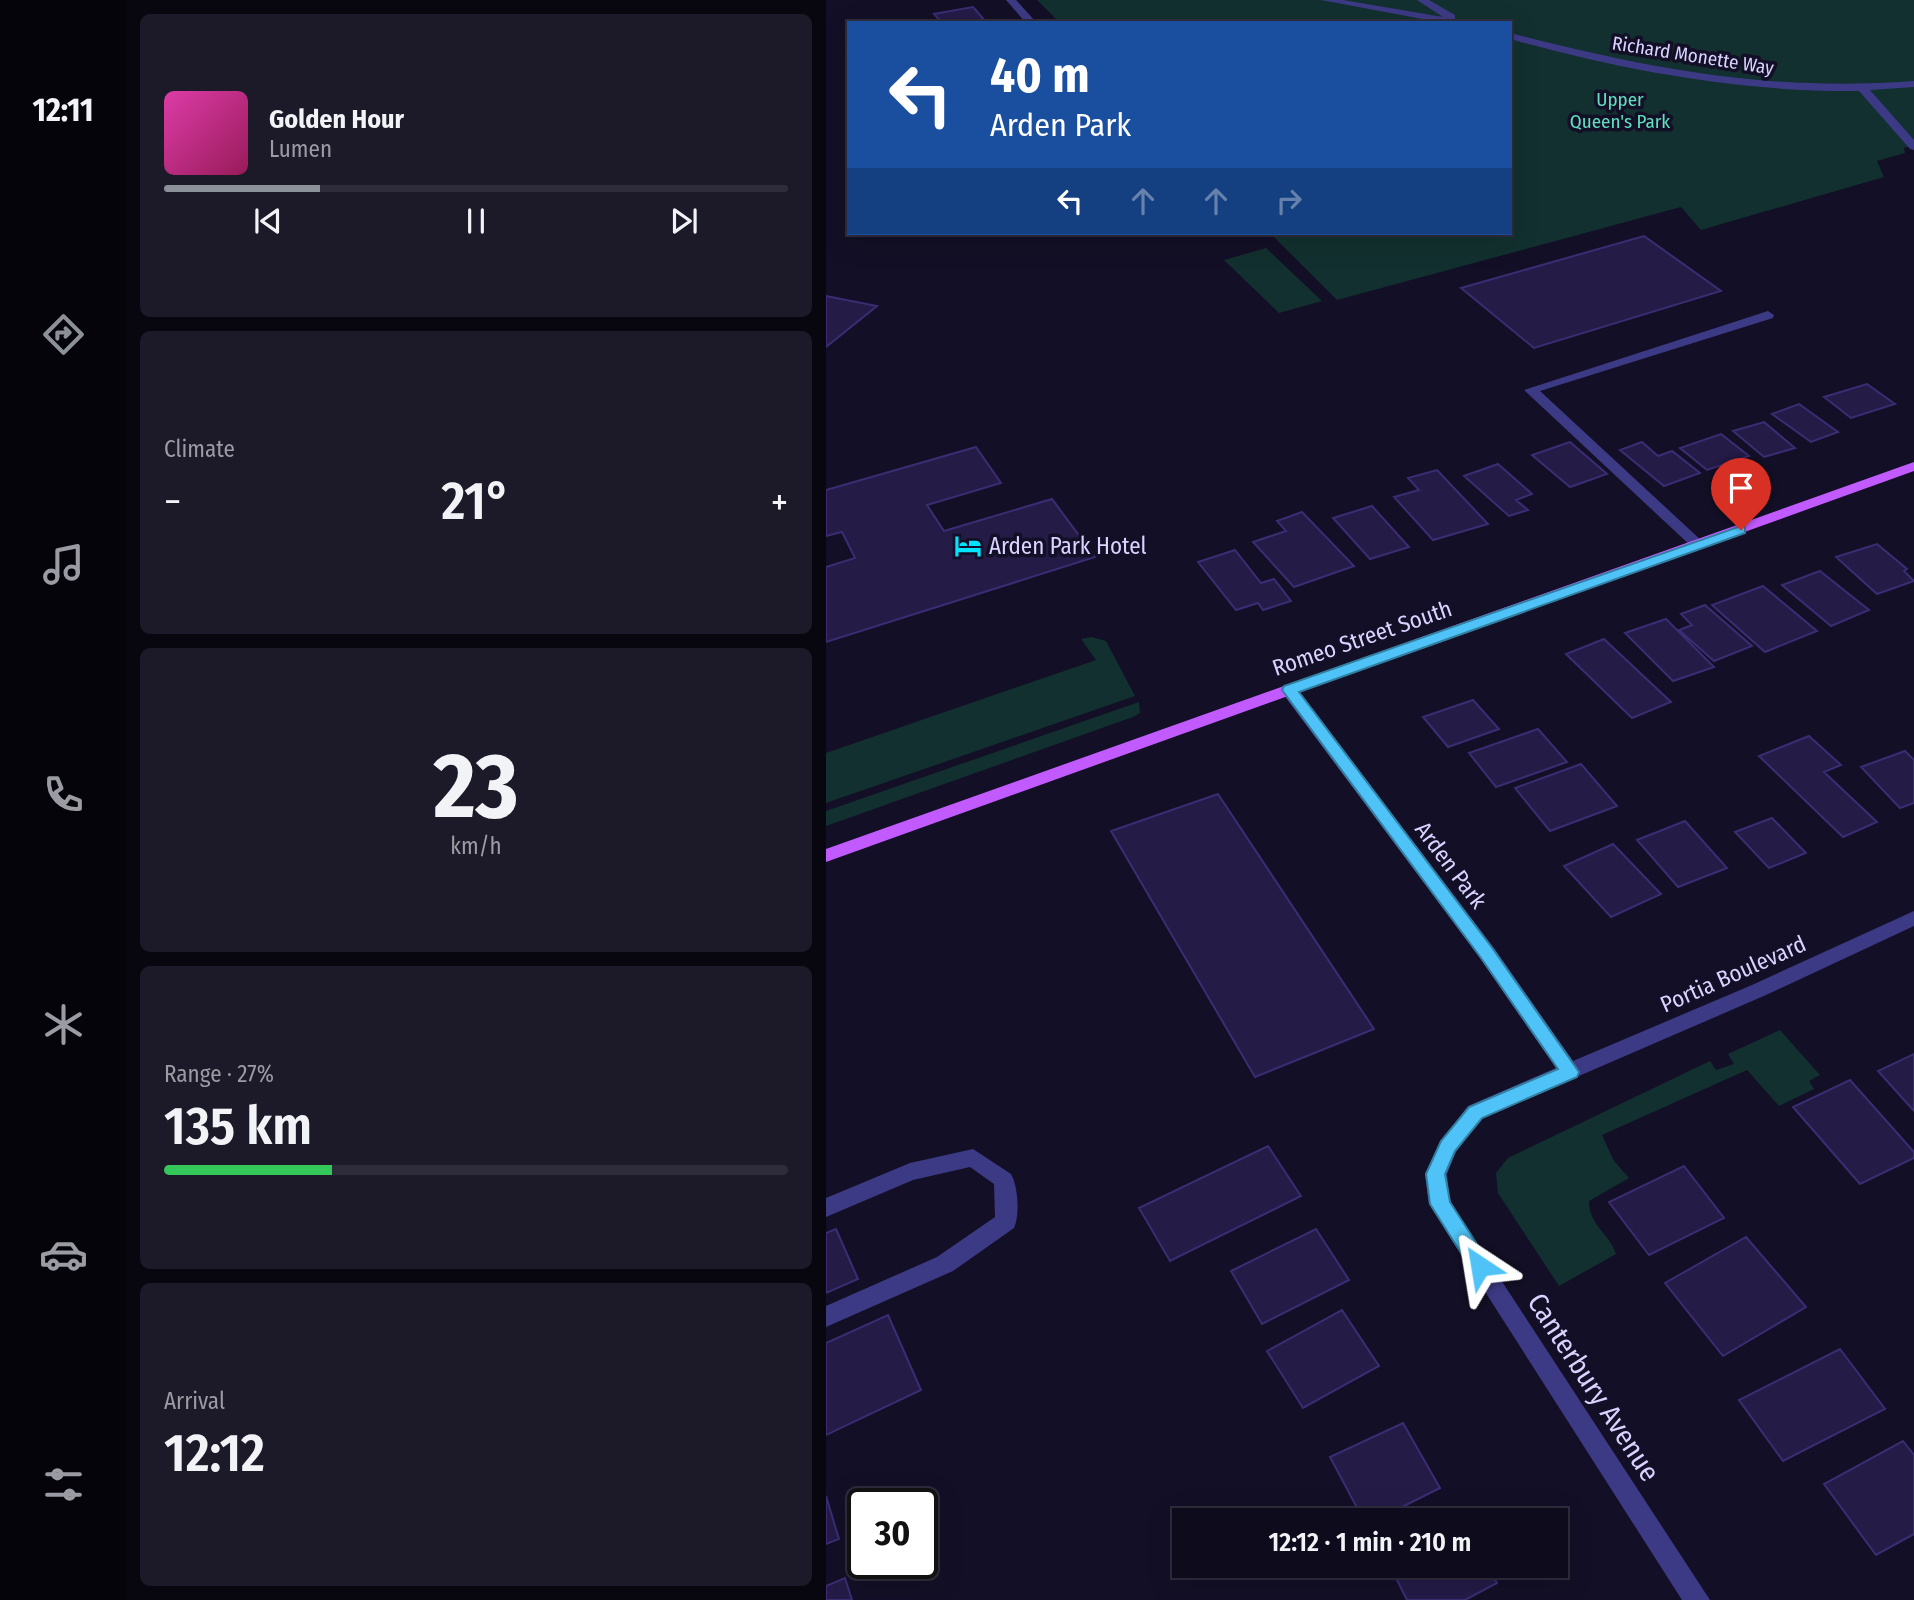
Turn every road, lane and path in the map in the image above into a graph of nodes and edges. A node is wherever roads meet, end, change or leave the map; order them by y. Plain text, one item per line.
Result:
1 (1011, 0) edge
2 (1326, 0) edge
3 (1422, 0) edge
4 (1030, 21) edge
5 (1454, 21) edge
6 (1458, 21) edge
7 (1512, 36) edge
8 (1914, 84) edge
9 (1863, 89) junction
10 (1914, 147) edge
11 (1768, 316) dead end
12 (1914, 466) edge
13 (1698, 545) junction
14 (1289, 690) junction
15 (826, 856) edge
16 (1914, 918) edge
17 (1570, 1072) junction
18 (826, 1208) edge
19 (826, 1317) edge
20 (1697, 1600) edge

1 - 4 street
2 - 5 street
3 - 6 street
7 - 9 street, Richard Monette Way
8 - 9 street, Richard Monette Way
9 - 10 street
11 - 13 street
12 - 13 main road, Romeo Street South
13 - 14 main road, Romeo Street South
14 - 15 main road, Romeo Street South
14 - 17 street, Arden Park
16 - 17 street, Portia Boulevard
17 - 20 street, Canterbury Avenue
18 - 19 street

